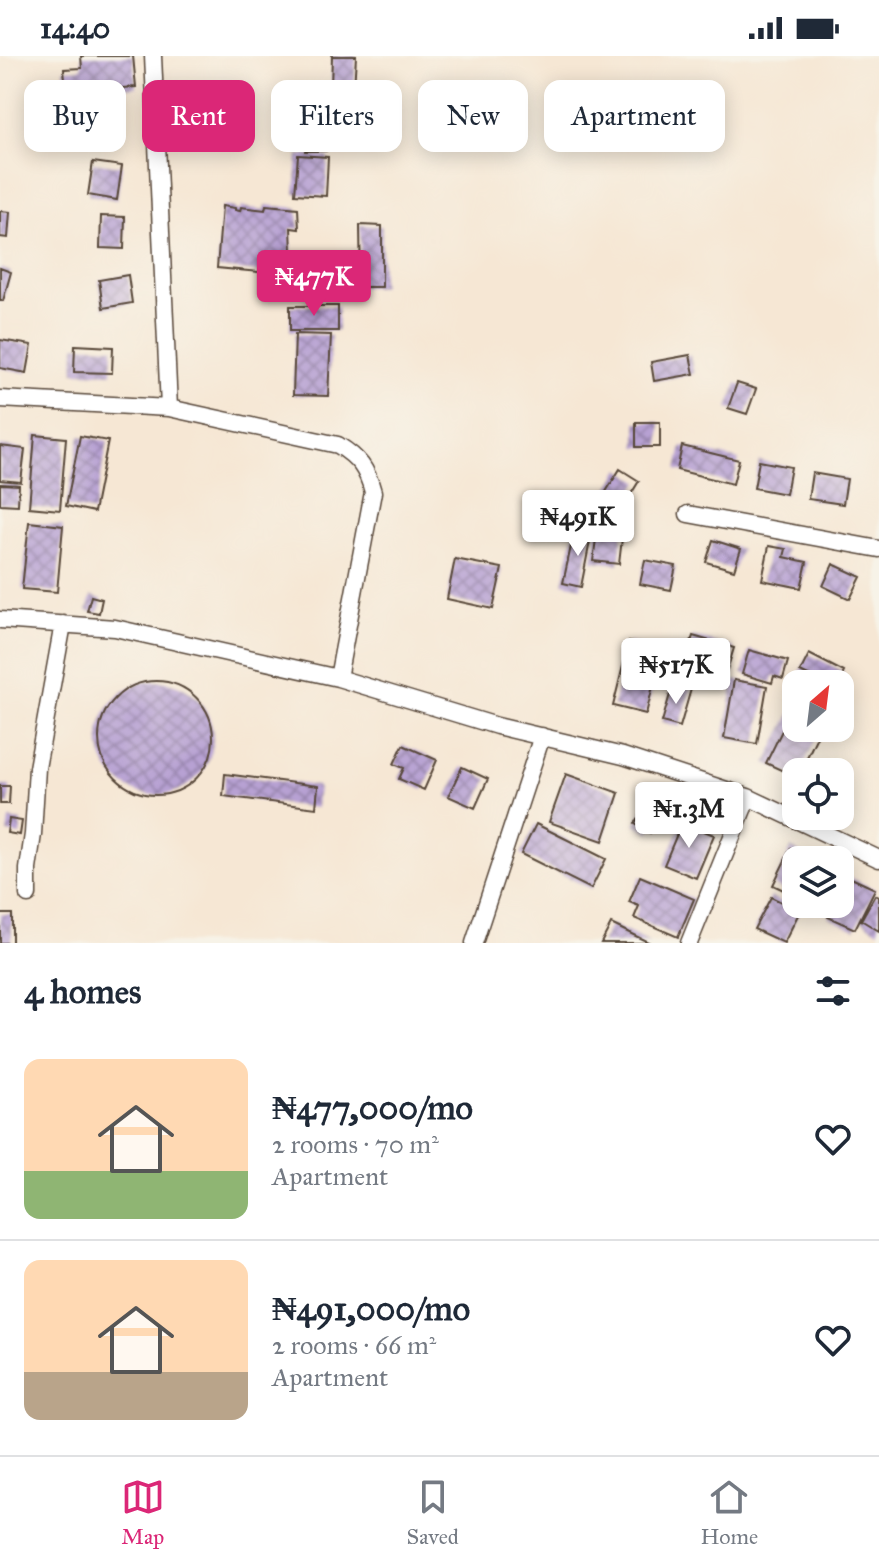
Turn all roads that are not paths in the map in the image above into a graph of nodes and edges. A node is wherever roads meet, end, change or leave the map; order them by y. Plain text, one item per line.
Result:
1 (153, 56) edge
2 (0, 399) edge
3 (169, 408) junction
4 (688, 514) dead end
5 (879, 549) edge
6 (0, 620) edge
7 (63, 624) junction
8 (338, 678) junction
9 (542, 736) junction
10 (748, 797) junction
11 (879, 859) edge
12 (28, 895) dead end
13 (474, 943) edge
14 (689, 943) edge

1 - 3 street
2 - 3 street
3 - 8 street
4 - 5 street
6 - 7 street
7 - 8 street
7 - 12 street
8 - 9 street
9 - 10 street
9 - 13 street
10 - 11 street
10 - 14 street

